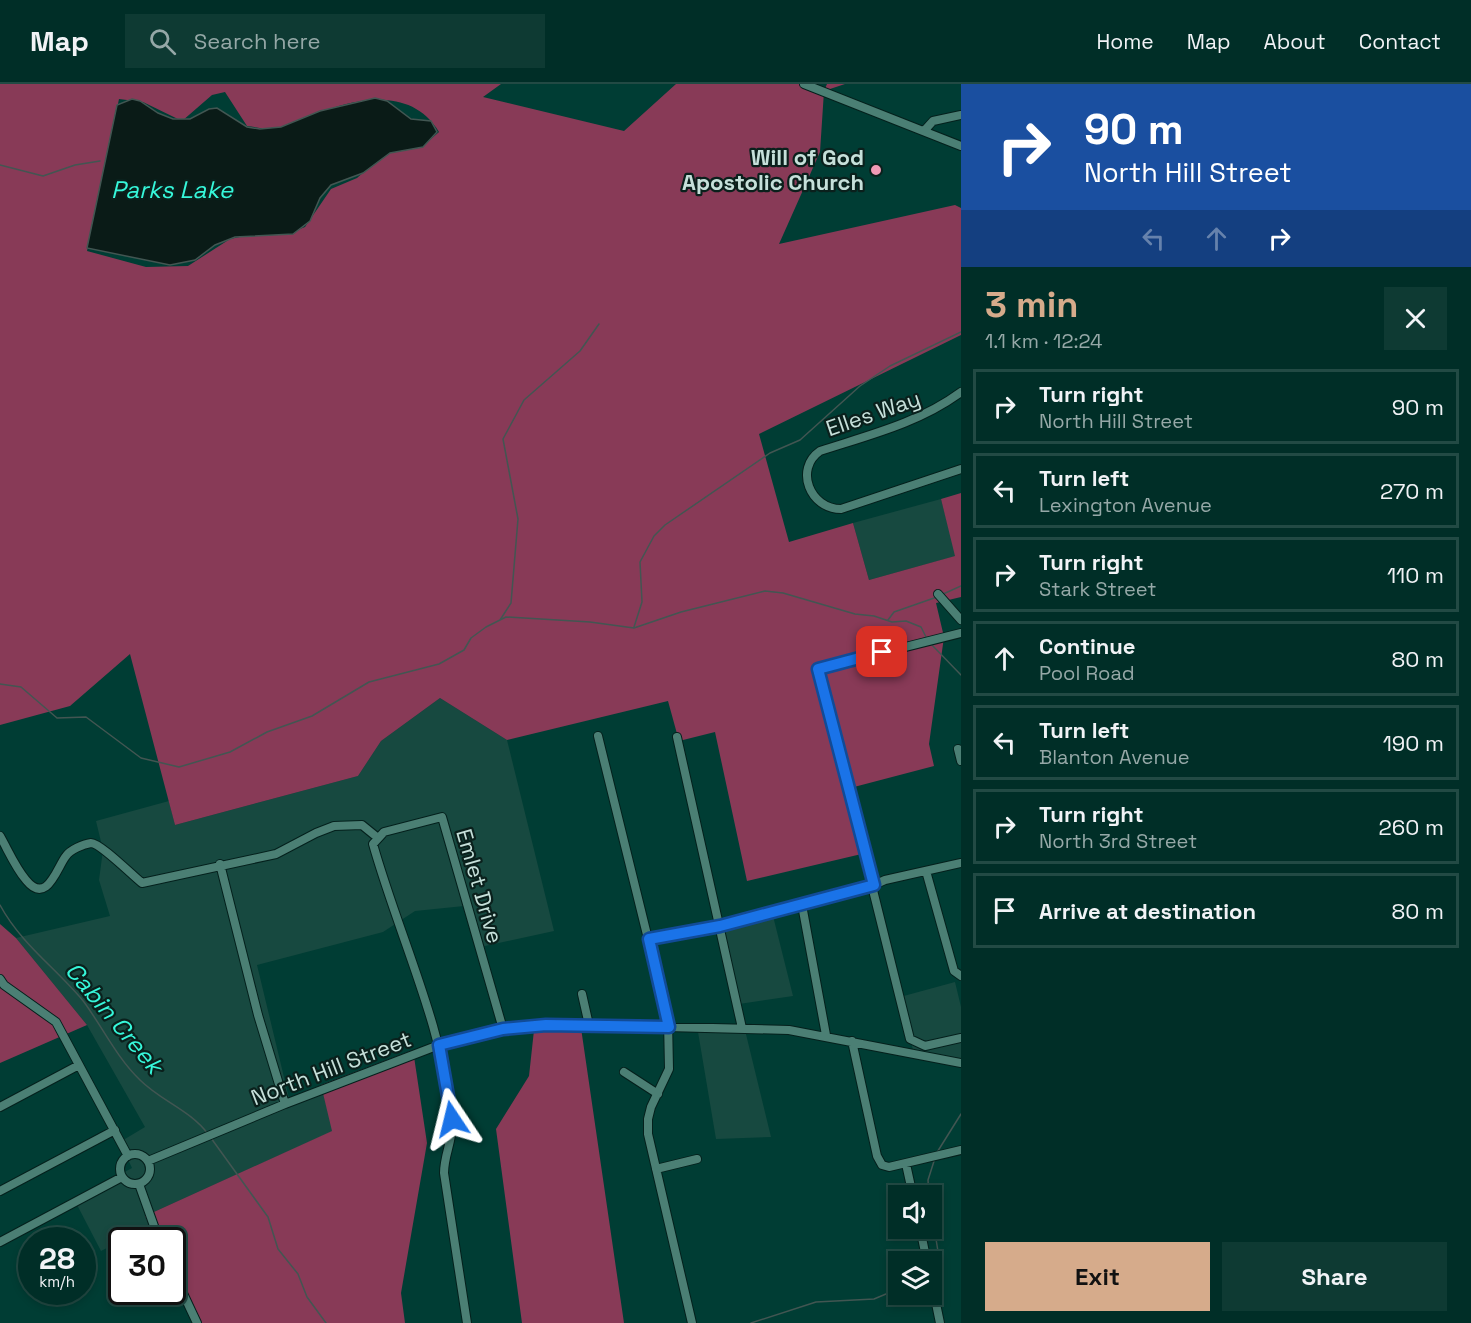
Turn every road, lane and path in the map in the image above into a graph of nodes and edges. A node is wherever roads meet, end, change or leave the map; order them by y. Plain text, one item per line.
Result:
1 (804, 84) edge
2 (961, 115) edge
3 (924, 131) junction
4 (961, 146) edge
5 (961, 392) edge
6 (961, 469) edge
7 (938, 594) dead end
8 (961, 620) edge
9 (961, 633) edge
10 (598, 736) dead end
11 (678, 737) dead end
12 (958, 749) dead end
13 (961, 761) edge
14 (0, 836) edge
15 (378, 838) junction
16 (961, 863) edge
17 (220, 864) junction
18 (926, 871) junction
19 (874, 885) junction
20 (802, 905) junction
21 (720, 926) junction
22 (649, 939) junction
23 (959, 976) edge
24 (0, 979) edge
25 (582, 994) dead end
26 (589, 1025) junction
27 (669, 1027) junction
28 (742, 1028) junction
29 (503, 1029) junction
30 (826, 1035) junction
31 (961, 1038) edge
32 (852, 1041) junction
33 (439, 1045) junction
34 (961, 1063) edge
35 (79, 1065) junction
36 (624, 1072) dead end
37 (658, 1094) junction
38 (285, 1104) junction
39 (0, 1107) edge
40 (115, 1130) junction
41 (961, 1150) edge
42 (128, 1156) junction
43 (697, 1159) dead end
44 (148, 1161) junction
45 (906, 1164) junction
46 (656, 1169) junction
47 (122, 1178) junction
48 (140, 1184) junction
49 (911, 1185) edge
50 (0, 1191) edge
51 (155, 1227) edge
52 (0, 1242) edge
53 (186, 1300) edge
54 (936, 1305) edge
55 (197, 1323) edge
56 (467, 1323) edge
57 (692, 1323) edge
58 (940, 1323) edge

1 - 3 street
2 - 3 street
3 - 4 street
5 - 6 street, Elles Way
7 - 8 street
9 - 19 street
10 - 22 street
11 - 21 street
12 - 13 street
14 - 17 street
15 - 17 street
15 - 29 street, Emlet Drive
15 - 33 street
16 - 18 street
17 - 38 street
18 - 19 street
18 - 23 street
19 - 20 street
19 - 31 street
20 - 21 street
20 - 30 street
21 - 22 street
21 - 28 street
22 - 27 street
24 - 35 street
25 - 26 street
26 - 27 street, North Hill Street
26 - 29 street, North Hill Street
27 - 28 street, North Hill Street
27 - 37 street
28 - 30 street, North Hill Street
29 - 33 street, North Hill Street
30 - 32 street, North Hill Street
32 - 34 street, North Hill Street
32 - 45 street
33 - 38 street, North Hill Street
33 - 56 street
35 - 39 street
35 - 40 street
36 - 37 street
37 - 46 street
38 - 44 street, North Hill Street
40 - 42 street
40 - 50 street
41 - 45 street
42 - 44 street
42 - 47 street
43 - 46 street
44 - 48 street
45 - 49 street
46 - 57 street
47 - 48 street
47 - 52 street
48 - 51 street
53 - 55 street
54 - 58 street

